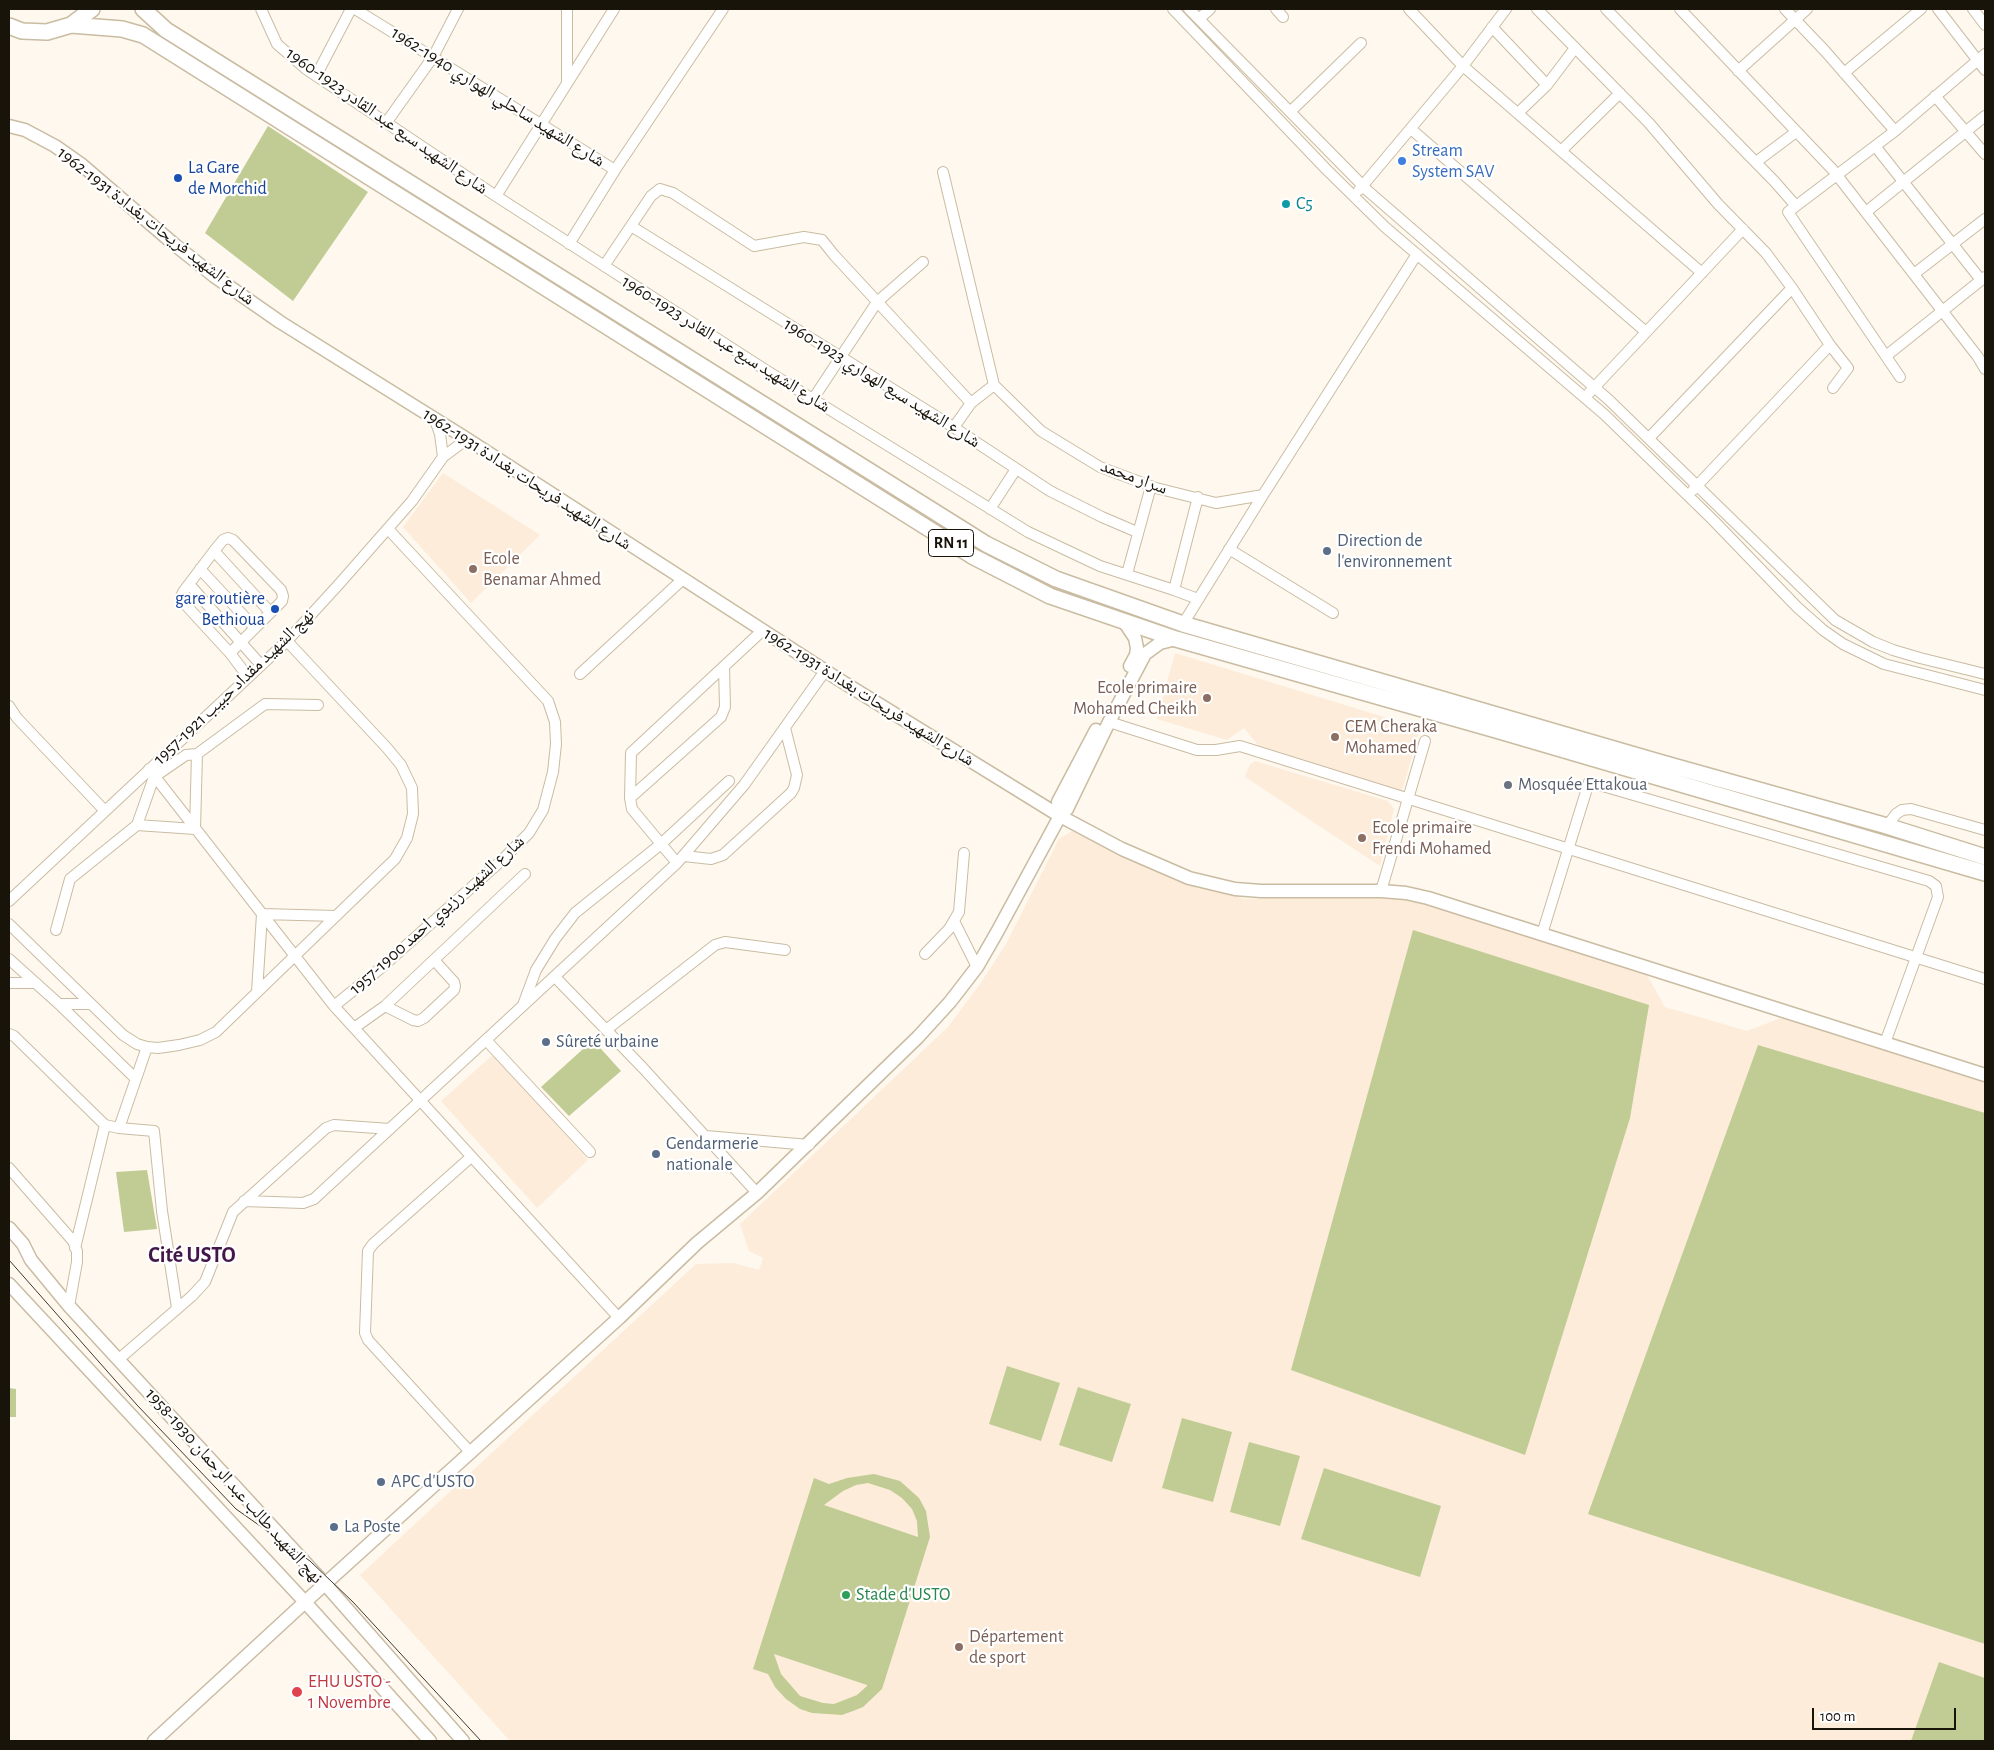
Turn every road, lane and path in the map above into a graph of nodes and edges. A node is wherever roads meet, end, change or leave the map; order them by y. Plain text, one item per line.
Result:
1 (92, 9) edge
2 (143, 9) edge
3 (260, 9) edge
4 (351, 9) edge
5 (355, 9) edge
6 (458, 9) edge
7 (567, 9) edge
8 (614, 9) edge
9 (724, 9) edge
10 (1173, 9) edge
11 (1190, 9) edge
12 (1210, 9) edge
13 (1409, 9) edge
14 (1506, 9) edge
15 (1537, 9) edge
16 (1606, 9) edge
17 (1680, 9) edge
18 (1785, 9) edge
19 (1807, 9) edge
20 (1921, 9) edge
21 (1938, 9) edge
22 (1973, 9) edge
23 (1199, 19) junction
24 (1794, 19) junction
25 (71, 25) junction
26 (1985, 25) edge
27 (1492, 27) junction
28 (13, 30) edge
29 (1361, 43) dead end
30 (1576, 48) junction
31 (433, 57) junction
32 (1982, 57) edge
33 (1463, 66) junction
34 (1985, 70) edge
35 (1738, 71) junction
36 (1844, 73) junction
37 (316, 76) junction
38 (567, 82) junction
39 (1547, 85) junction
40 (1620, 93) junction
41 (1935, 96) junction
42 (1290, 112) junction
43 (1518, 113) junction
44 (1985, 116) edge
45 (386, 122) junction
46 (541, 124) junction
47 (9, 126) edge
48 (1411, 129) junction
49 (1895, 130) junction
50 (1967, 131) junction
51 (1796, 132) junction
52 (1875, 146) junction
53 (1561, 151) junction
54 (1985, 154) edge
55 (1756, 162) junction
56 (615, 170) junction
57 (943, 172) dead end
58 (1837, 176) junction
59 (1903, 182) junction
60 (1363, 186) junction
61 (496, 196) junction
62 (1354, 197) junction
63 (1796, 206) junction
64 (1866, 212) junction
65 (1985, 219) edge
66 (631, 226) junction
67 (1743, 229) junction
68 (569, 244) junction
69 (1954, 244) junction
70 (1417, 254) junction
71 (923, 262) dead end
72 (604, 266) junction
73 (1702, 273) junction
74 (1914, 274) junction
75 (1983, 278) edge
76 (1792, 288) junction
77 (877, 302) junction
78 (1943, 311) junction
79 (1646, 332) junction
80 (1830, 346) junction
81 (1982, 354) edge
82 (840, 356) junction
83 (1886, 356) junction
84 (1985, 369) edge
85 (1900, 377) dead end
86 (994, 385) junction
87 (1594, 388) junction
88 (1833, 388) dead end
89 (1585, 397) junction
90 (813, 399) junction
91 (971, 403) junction
92 (435, 420) junction
93 (954, 427) junction
94 (1649, 438) junction
95 (467, 440) junction
96 (443, 457) junction
97 (1016, 469) junction
98 (1697, 485) junction
99 (1150, 486) junction
100 (1264, 495) junction
101 (1688, 495) junction
102 (1198, 497) junction
103 (990, 509) junction
104 (388, 529) junction
105 (1137, 532) junction
106 (1229, 549) junction
107 (214, 551) junction
108 (200, 569) junction
109 (1127, 574) junction
110 (683, 579) junction
111 (189, 584) junction
112 (1174, 590) junction
113 (1198, 600) junction
114 (270, 612) junction
115 (1333, 613) dead end
116 (1125, 623) junction
117 (1183, 624) junction
118 (255, 628) junction
119 (763, 630) junction
120 (1176, 639) junction
121 (287, 641) junction
122 (242, 642) junction
123 (230, 653) junction
124 (260, 665) junction
125 (724, 666) junction
126 (825, 671) junction
127 (580, 674) dead end
128 (1985, 674) edge
129 (248, 677) junction
130 (1985, 690) edge
131 (318, 705) dead end
132 (9, 706) edge
133 (1106, 720) junction
134 (785, 728) junction
135 (1426, 741) dead end
136 (197, 754) junction
137 (152, 773) junction
138 (729, 781) dead end
139 (630, 798) junction
140 (1409, 799) junction
141 (105, 811) junction
142 (1060, 816) junction
143 (137, 825) junction
144 (1886, 826) junction
145 (195, 829) junction
146 (1985, 830) edge
147 (661, 844) junction
148 (1569, 849) junction
149 (964, 853) dead end
150 (1927, 856) junction
151 (1985, 857) edge
152 (680, 860) junction
153 (1985, 873) edge
154 (525, 874) dead end
155 (1985, 881) edge
156 (1381, 891) junction
157 (9, 901) edge
158 (262, 914) junction
159 (336, 916) junction
160 (954, 921) junction
161 (9, 924) edge
162 (56, 930) dead end
163 (1542, 934) junction
164 (785, 950) dead end
165 (925, 954) dead end
166 (295, 956) junction
167 (1915, 957) junction
168 (9, 959) edge
169 (434, 960) junction
170 (977, 967) junction
171 (555, 977) junction
172 (1985, 979) edge
173 (9, 982) edge
174 (36, 984) junction
175 (257, 992) junction
176 (59, 1004) junction
177 (90, 1004) junction
178 (334, 1006) junction
179 (385, 1006) junction
180 (522, 1008) junction
181 (354, 1028) junction
182 (606, 1030) junction
183 (9, 1034) edge
184 (486, 1040) junction
185 (1885, 1043) junction
186 (148, 1047) junction
187 (1985, 1075) edge
188 (136, 1079) junction
189 (420, 1101) junction
190 (105, 1125) junction
191 (119, 1128) junction
192 (390, 1129) junction
193 (706, 1136) junction
194 (809, 1145) junction
195 (590, 1152) dead end
196 (471, 1157) junction
197 (9, 1168) edge
198 (757, 1192) junction
199 (244, 1201) junction
200 (9, 1228) edge
201 (75, 1248) junction
202 (9, 1284) edge
203 (69, 1306) junction
204 (177, 1308) junction
205 (619, 1318) junction
206 (119, 1359) junction
207 (471, 1452) junction
208 (325, 1584) junction
209 (305, 1602) junction
210 (154, 1741) edge
211 (430, 1741) edge
212 (463, 1741) edge

1 - 25 highway
2 - 117 highway, RN 11
3 - 37 street, شارع الشهيد سبع عبد القادر 1923-1960
4 - 37 street
5 - 31 street, شارع الشهيد ساحلي الهواري 1940-1962
6 - 31 street
7 - 38 street
8 - 38 street
9 - 56 street
10 - 62 street
11 - 23 street
12 - 23 street
13 - 33 street
14 - 27 street
15 - 30 street
16 - 55 street
17 - 35 street
18 - 24 street
19 - 24 street
20 - 36 street
21 - 32 street
22 - 26 street
23 - 42 street
24 - 35 street
24 - 36 street
25 - 28 highway
25 - 116 highway, RN 11
27 - 33 street
27 - 39 street
29 - 42 street
30 - 39 street
30 - 40 street
31 - 45 street
31 - 46 street, شارع الشهيد ساحلي الهواري 1940-1962
32 - 34 street
32 - 41 street
33 - 43 street
33 - 48 street
35 - 51 street
36 - 49 street
37 - 45 street, شارع الشهيد سبع عبد القادر 1923-1960
38 - 46 street
39 - 43 street
40 - 53 street
40 - 67 street
41 - 49 street
41 - 50 street
42 - 60 street
43 - 53 street
44 - 50 street
45 - 61 street, شارع الشهيد سبع عبد القادر 1923-1960
46 - 56 street, شارع الشهيد ساحلي الهواري 1940-1962
46 - 61 street
47 - 92 main road, شارع الشهيد فريحات بغدادة 1931-1962
48 - 60 street
48 - 79 street
49 - 52 street
50 - 54 street
50 - 59 street
51 - 55 street
51 - 58 street
52 - 58 street
52 - 59 street
53 - 73 street
55 - 63 street
56 - 68 street
57 - 86 street
58 - 63 street
58 - 64 street
59 - 64 street
59 - 69 street
60 - 62 street
60 - 87 street
61 - 68 street, شارع الشهيد سبع عبد القادر 1923-1960
62 - 70 street
63 - 83 street
64 - 74 street
65 - 69 street
66 - 72 street
66 - 77 street
66 - 82 street, شارع الشهيد سبع الهواري 1923-1960
67 - 73 street
67 - 76 street
68 - 72 street, شارع الشهيد سبع عبد القادر 1923-1960
69 - 74 street
69 - 75 street
70 - 89 street
70 - 100 street
71 - 77 street
72 - 90 street, شارع الشهيد سبع عبد القادر 1923-1960
73 - 79 street
74 - 78 street
75 - 78 street
76 - 80 street
76 - 94 street
77 - 82 street
77 - 91 street
78 - 81 street
78 - 83 street
79 - 87 street
80 - 88 street
80 - 98 street
81 - 84 street
82 - 90 street
82 - 93 street, شارع الشهيد سبع الهواري 1923-1960
83 - 85 street
86 - 91 street
86 - 99 street, سرار محمد
87 - 89 street
87 - 94 street
89 - 101 street
90 - 103 street, شارع الشهيد سبع عبد القادر 1923-1960
91 - 93 street
92 - 95 main road, شارع الشهيد فريحات بغدادة 1931-1962
92 - 96 street
93 - 97 street, شارع الشهيد سبع الهواري 1923-1960
94 - 98 street
95 - 96 street
95 - 110 main road, شارع الشهيد فريحات بغدادة 1931-1962
96 - 104 street, نهج الشهيد مقداد حبيب 1921-1957
97 - 103 street
97 - 105 street, شارع الشهيد سبع الهواري 1923-1960
98 - 101 street
98 - 128 street
99 - 102 street, سرار محمد
99 - 105 street
100 - 102 street, سرار محمد
100 - 106 street
101 - 130 street
102 - 112 street
103 - 109 street, شارع الشهيد سبع عبد القادر 1923-1960
104 - 121 street, نهج الشهيد مقداد حبيب 1921-1957
104 - 178 street, شارع الشهيد رزيوي احمد 1900-1957
105 - 109 street
106 - 113 street
106 - 115 street
107 - 108 street
107 - 114 street
107 - 114 street
108 - 111 street
108 - 118 street
109 - 112 street, شارع الشهيد سبع عبد القادر 1923-1960
110 - 119 main road, شارع الشهيد فريحات بغدادة 1931-1962
110 - 127 street
111 - 122 street
111 - 123 street
112 - 113 street, شارع الشهيد سبع عبد القادر 1923-1960
113 - 117 street
114 - 118 street
116 - 120 highway, RN 11
116 - 133 main road
117 - 144 highway, RN 11
118 - 122 street
119 - 125 street
119 - 126 main road, شارع الشهيد فريحات بغدادة 1931-1962
120 - 133 main road
120 - 150 highway, RN 11
121 - 124 street, نهج الشهيد مقداد حبيب 1921-1957
121 - 159 street
122 - 123 street
122 - 124 street
123 - 129 street
124 - 129 street, نهج الشهيد مقداد حبيب 1921-1957
125 - 139 street
125 - 139 street
126 - 134 street
126 - 142 main road, شارع الشهيد فريحات بغدادة 1931-1962
129 - 137 street, نهج الشهيد مقداد حبيب 1921-1957
131 - 136 street
132 - 141 street
133 - 140 street
133 - 142 main road
134 - 152 street
134 - 152 street
135 - 140 street
136 - 137 street
136 - 145 street
137 - 141 street, نهج الشهيد مقداد حبيب 1921-1957
137 - 143 street
137 - 145 street
138 - 147 street
139 - 147 street
140 - 148 street
140 - 156 street
141 - 157 street, نهج الشهيد مقداد حبيب 1921-1957
142 - 156 main road, شارع الشهيد فريحات بغدادة 1931-1962
142 - 170 main road
143 - 145 street
143 - 162 street
144 - 146 street
144 - 151 highway, RN 11
145 - 158 street
147 - 152 street
147 - 180 street
148 - 163 street
148 - 167 street
148 - 167 street
149 - 160 street
150 - 153 highway, RN 11
150 - 155 highway
152 - 171 street
154 - 169 street
156 - 163 main road, شارع الشهيد فريحات بغدادة 1931-1962
158 - 159 street
158 - 166 street
158 - 175 street
159 - 166 street
160 - 165 street
160 - 170 street
161 - 177 street
163 - 185 main road, شارع الشهيد فريحات بغدادة 1931-1962
164 - 182 street
166 - 175 street
166 - 178 street
167 - 172 street
167 - 185 street
168 - 174 street
169 - 179 street
169 - 179 street
170 - 194 main road
171 - 180 street
171 - 182 street
173 - 174 street
174 - 176 street
175 - 186 street
176 - 177 street
176 - 188 street
177 - 186 street
178 - 181 street
179 - 181 street
180 - 184 street
181 - 189 street
182 - 193 street
183 - 190 street
184 - 189 street
184 - 195 street
185 - 187 main road, شارع الشهيد فريحات بغدادة 1931-1962
186 - 188 street
188 - 191 street
189 - 192 street
189 - 196 street
190 - 191 street
190 - 201 street
191 - 204 street
192 - 199 street
192 - 199 street
193 - 194 street
193 - 198 street
194 - 198 main road
196 - 205 street
196 - 207 street
197 - 201 street
198 - 205 main road
199 - 204 street
200 - 203 main road, نهج الشهيد طالب عبد الرحمان 1930-1958
201 - 203 street
202 - 209 main road, نهج الشهيد طالب عبد الرحمان 1930-1958
203 - 206 main road, نهج الشهيد طالب عبد الرحمان 1930-1958
204 - 206 street
205 - 207 main road
206 - 208 main road, نهج الشهيد طالب عبد الرحمان 1930-1958
207 - 208 main road
208 - 209 main road
208 - 212 main road, نهج الشهيد طالب عبد الرحمان 1930-1958
209 - 210 main road
209 - 211 main road, نهج الشهيد طالب عبد الرحمان 1930-1958

